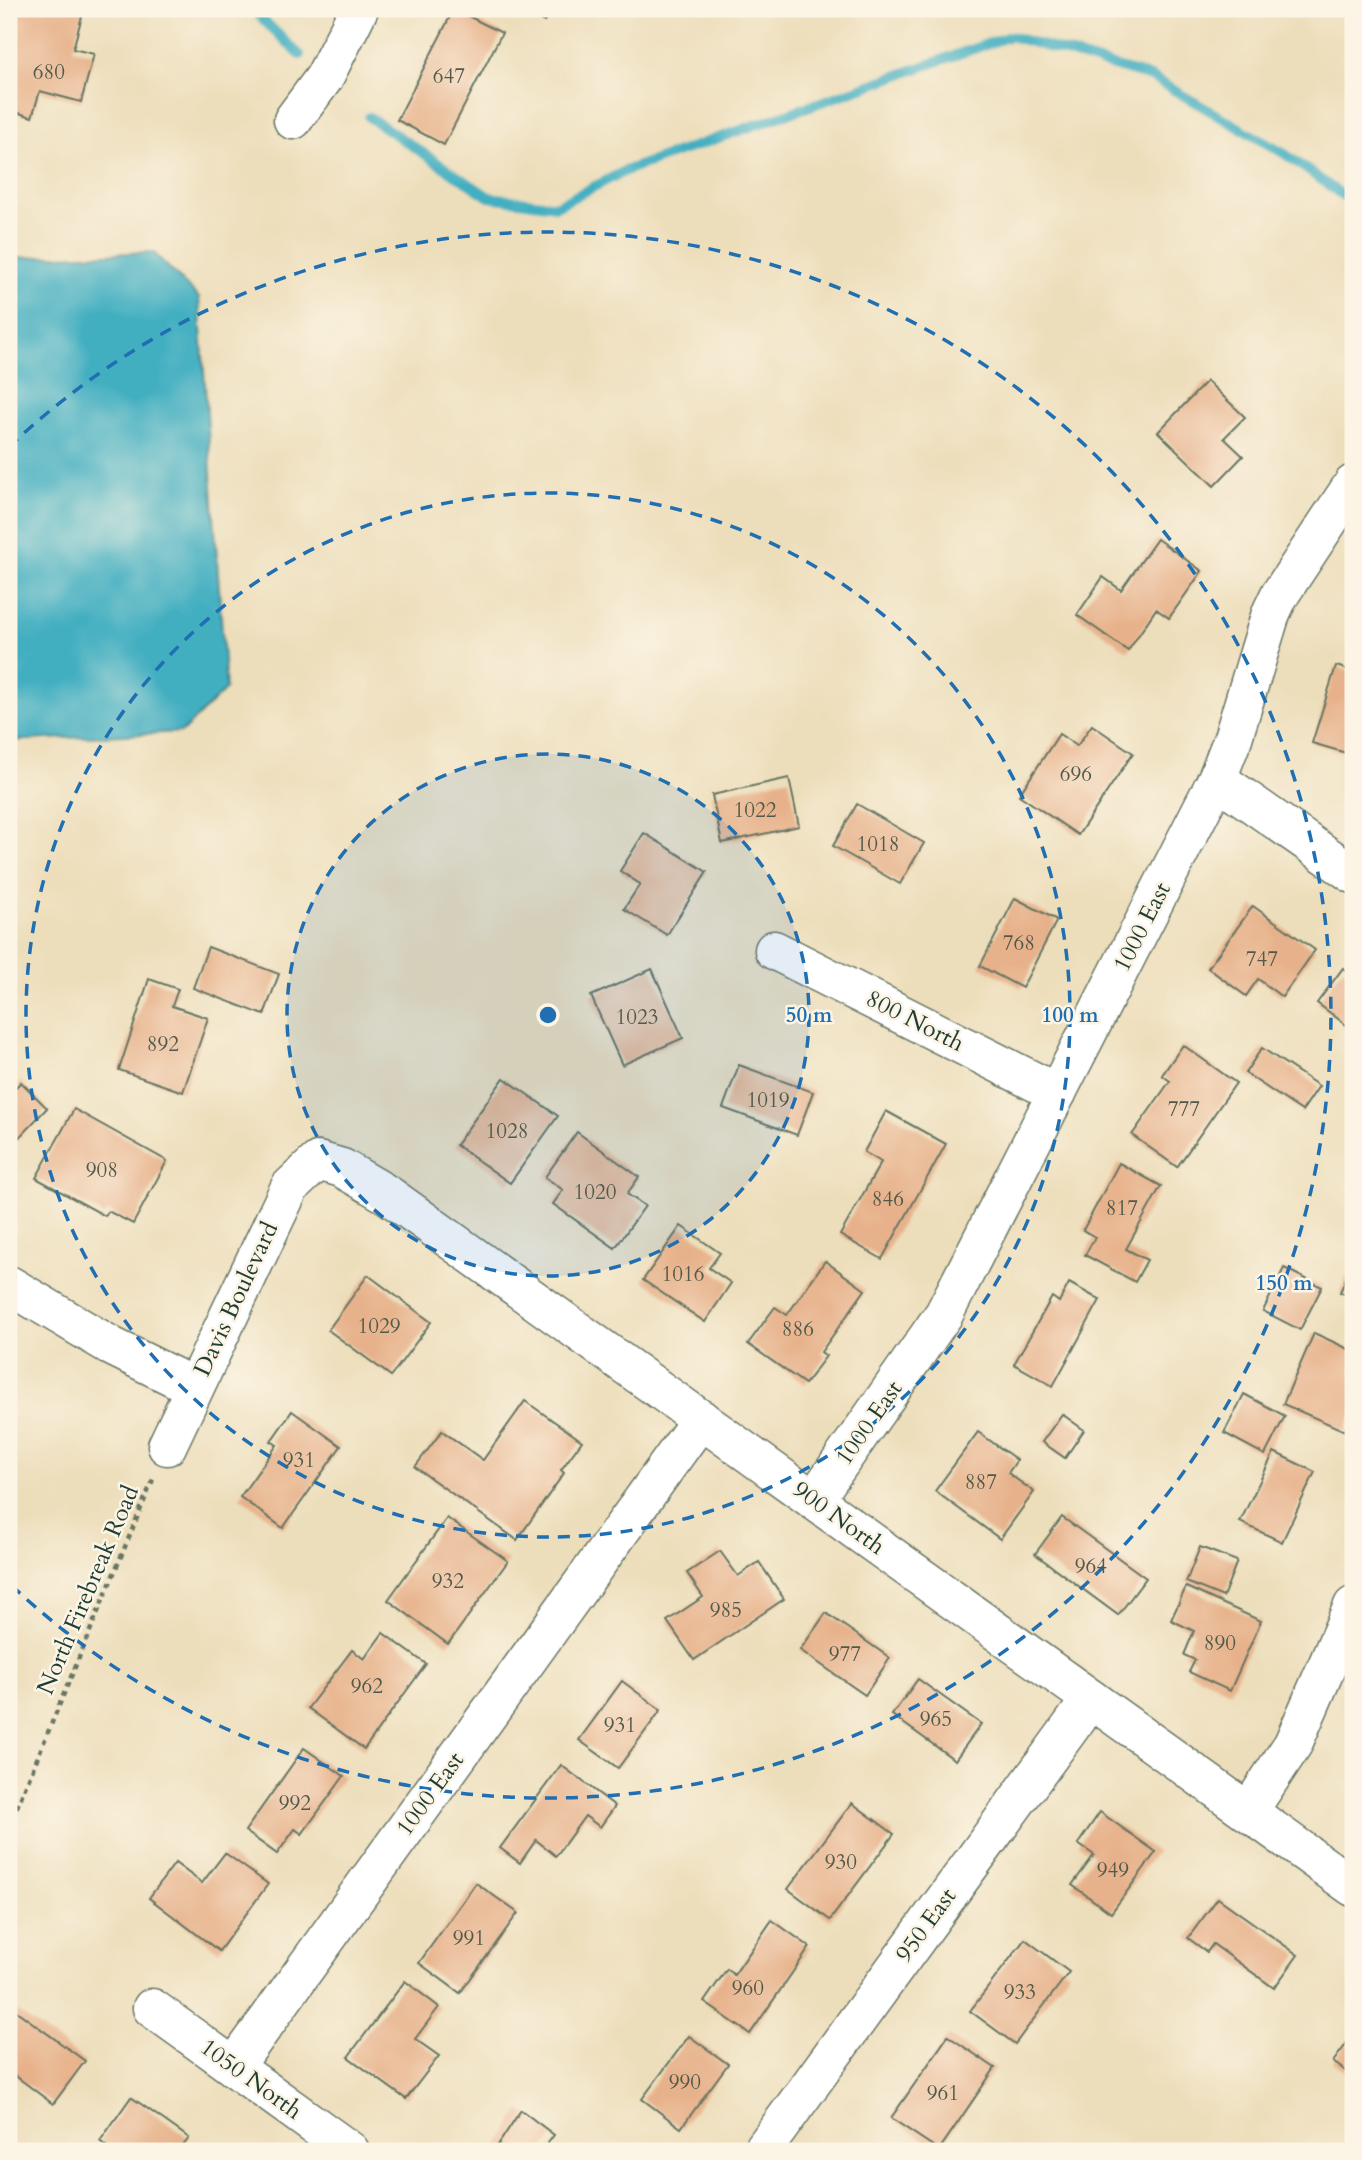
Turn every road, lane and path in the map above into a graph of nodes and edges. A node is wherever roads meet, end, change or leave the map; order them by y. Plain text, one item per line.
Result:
1 (359, 9) edge
2 (293, 120) dead end
3 (1353, 484) edge
4 (1217, 779) junction
5 (1353, 874) edge
6 (774, 950) dead end
7 (1057, 1093) junction
8 (318, 1161) joint
9 (9, 1285) edge
10 (194, 1387) junction
11 (701, 1419) junction
12 (167, 1446) joint
13 (814, 1500) junction
14 (1353, 1606) edge
15 (1091, 1699) junction
16 (1248, 1812) junction
17 (9, 1826) edge
18 (1353, 1887) edge
19 (152, 2008) dead end
20 (234, 2067) junction
21 (350, 2151) edge
22 (762, 2151) edge

1 - 2 street
3 - 4 street, 1000 East
4 - 5 street
4 - 7 street, 1000 East
6 - 7 street, 800 North
7 - 13 street, 1000 East
8 - 10 street, Davis Boulevard
8 - 11 street, 900 North
9 - 10 street
10 - 12 street, Davis Boulevard
11 - 13 street, 900 North
11 - 20 street, 1000 East
12 - 17 path, North Firebreak Road
13 - 15 street, 900 North
14 - 16 street
15 - 16 street, 900 North
15 - 22 street, 950 East
16 - 18 street, 900 North
19 - 20 street, 1050 North
20 - 21 street, 1050 North

